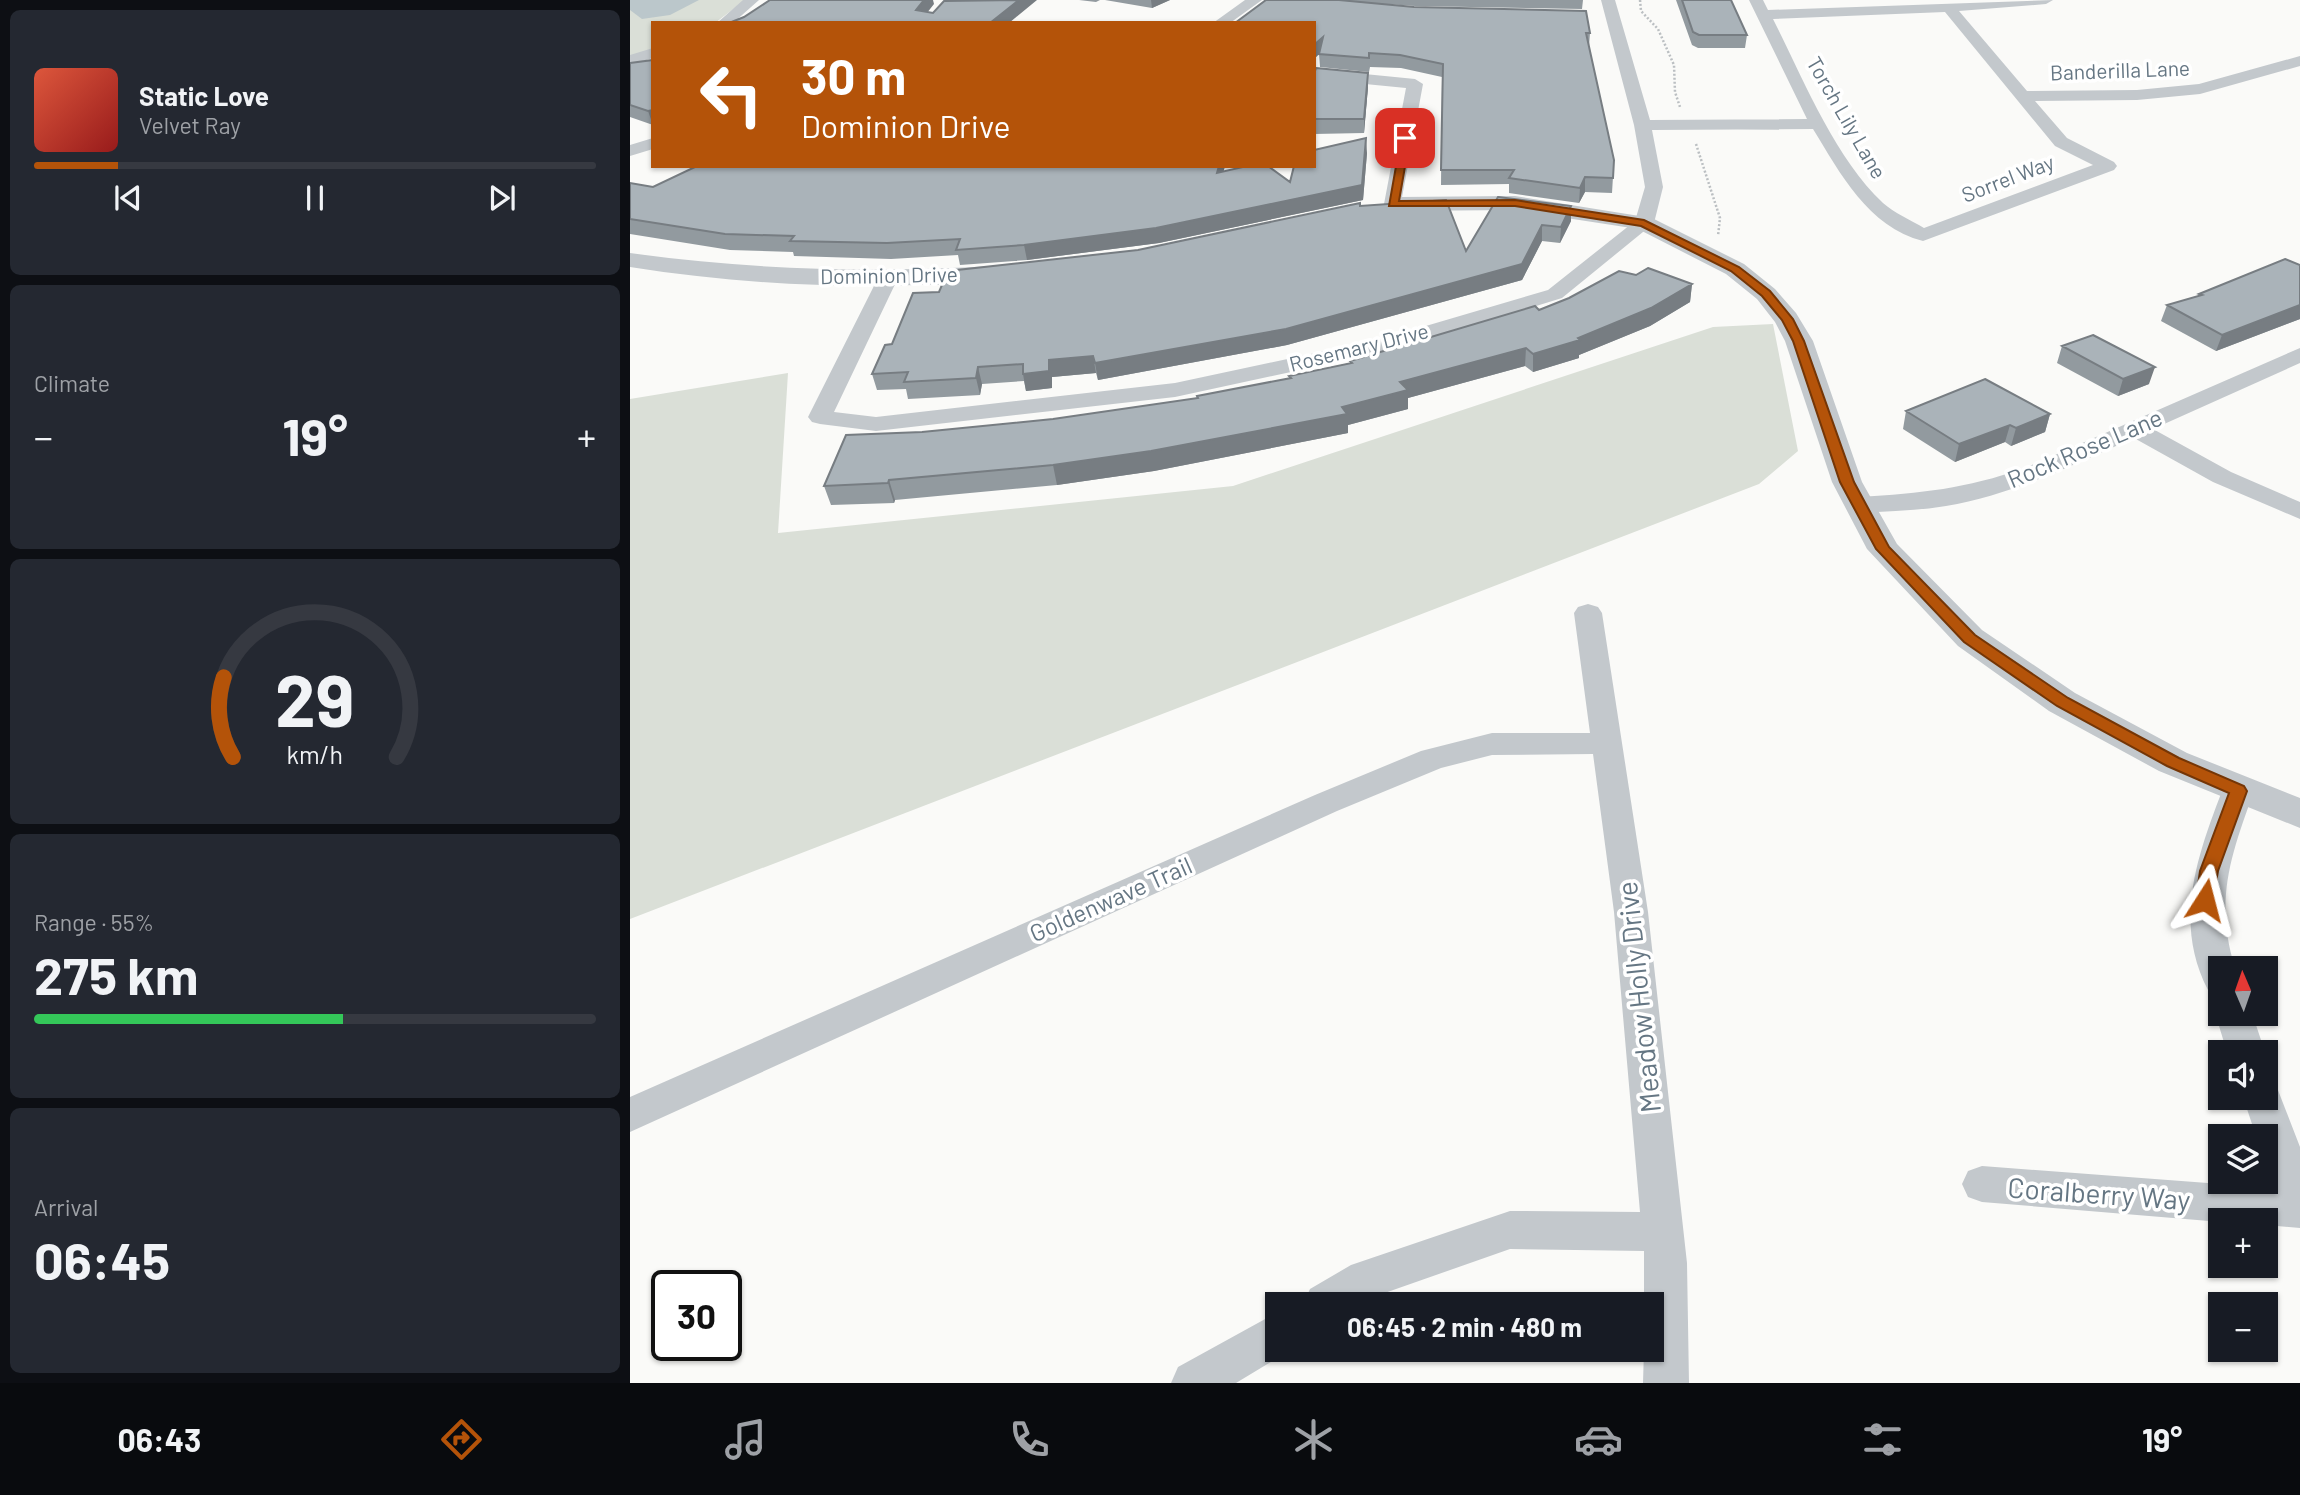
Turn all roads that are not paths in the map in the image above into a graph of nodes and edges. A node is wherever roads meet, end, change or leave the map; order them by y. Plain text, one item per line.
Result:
1 (752, 0) edge
2 (1255, 0) edge
3 (1756, 0) edge
4 (2046, 0) edge
5 (1949, 8) junction
6 (1607, 12) edge
7 (1763, 15) junction
8 (726, 21) edge
9 (1223, 21) edge
10 (651, 53) edge
11 (630, 60) edge
12 (2300, 61) edge
13 (1316, 74) edge
14 (2022, 96) junction
15 (1818, 124) junction
16 (1643, 125) junction
17 (651, 145) edge
18 (630, 151) edge
19 (1381, 206) joint
20 (1644, 223) junction
21 (1923, 235) joint
22 (630, 260) edge
23 (1016, 272) edge
24 (888, 278) junction
25 (2300, 355) edge
26 (2134, 428) junction
27 (1859, 505) junction
28 (2300, 511) edge
29 (1588, 613) dead end
30 (1607, 743) junction
31 (2238, 791) junction
32 (2300, 814) edge
33 (2214, 956) edge
34 (2268, 1110) edge
35 (630, 1115) edge
36 (1982, 1184) dead end
37 (2300, 1203) edge
38 (2300, 1209) edge
39 (1663, 1232) junction
40 (1345, 1292) edge
41 (1265, 1341) edge
42 (1194, 1383) edge
43 (1666, 1383) edge

1 - 8 street
2 - 9 street
3 - 7 street, Torch Lily Lane
4 - 5 street
5 - 7 street
5 - 14 street
6 - 16 street
7 - 15 street, Torch Lily Lane
10 - 11 street
12 - 14 street, Banderilla Lane
13 - 19 street
14 - 21 street, Sorrel Way
15 - 16 street
15 - 21 street, Torch Lily Lane
16 - 20 street
17 - 18 street
19 - 20 street
20 - 24 street, Rosemary Drive
20 - 27 street
22 - 24 street, Dominion Drive
23 - 24 street, Dominion Drive
25 - 26 street, Rock Rose Lane
26 - 27 street, Rock Rose Lane
26 - 28 street
27 - 31 street
29 - 30 street, Meadow Holly Drive
30 - 35 street, Goldenwave Trail
30 - 39 street, Meadow Holly Drive
31 - 32 street
31 - 33 street
34 - 37 street
36 - 38 street, Coralberry Way
39 - 40 street
39 - 43 street, Meadow Holly Drive
41 - 42 street

